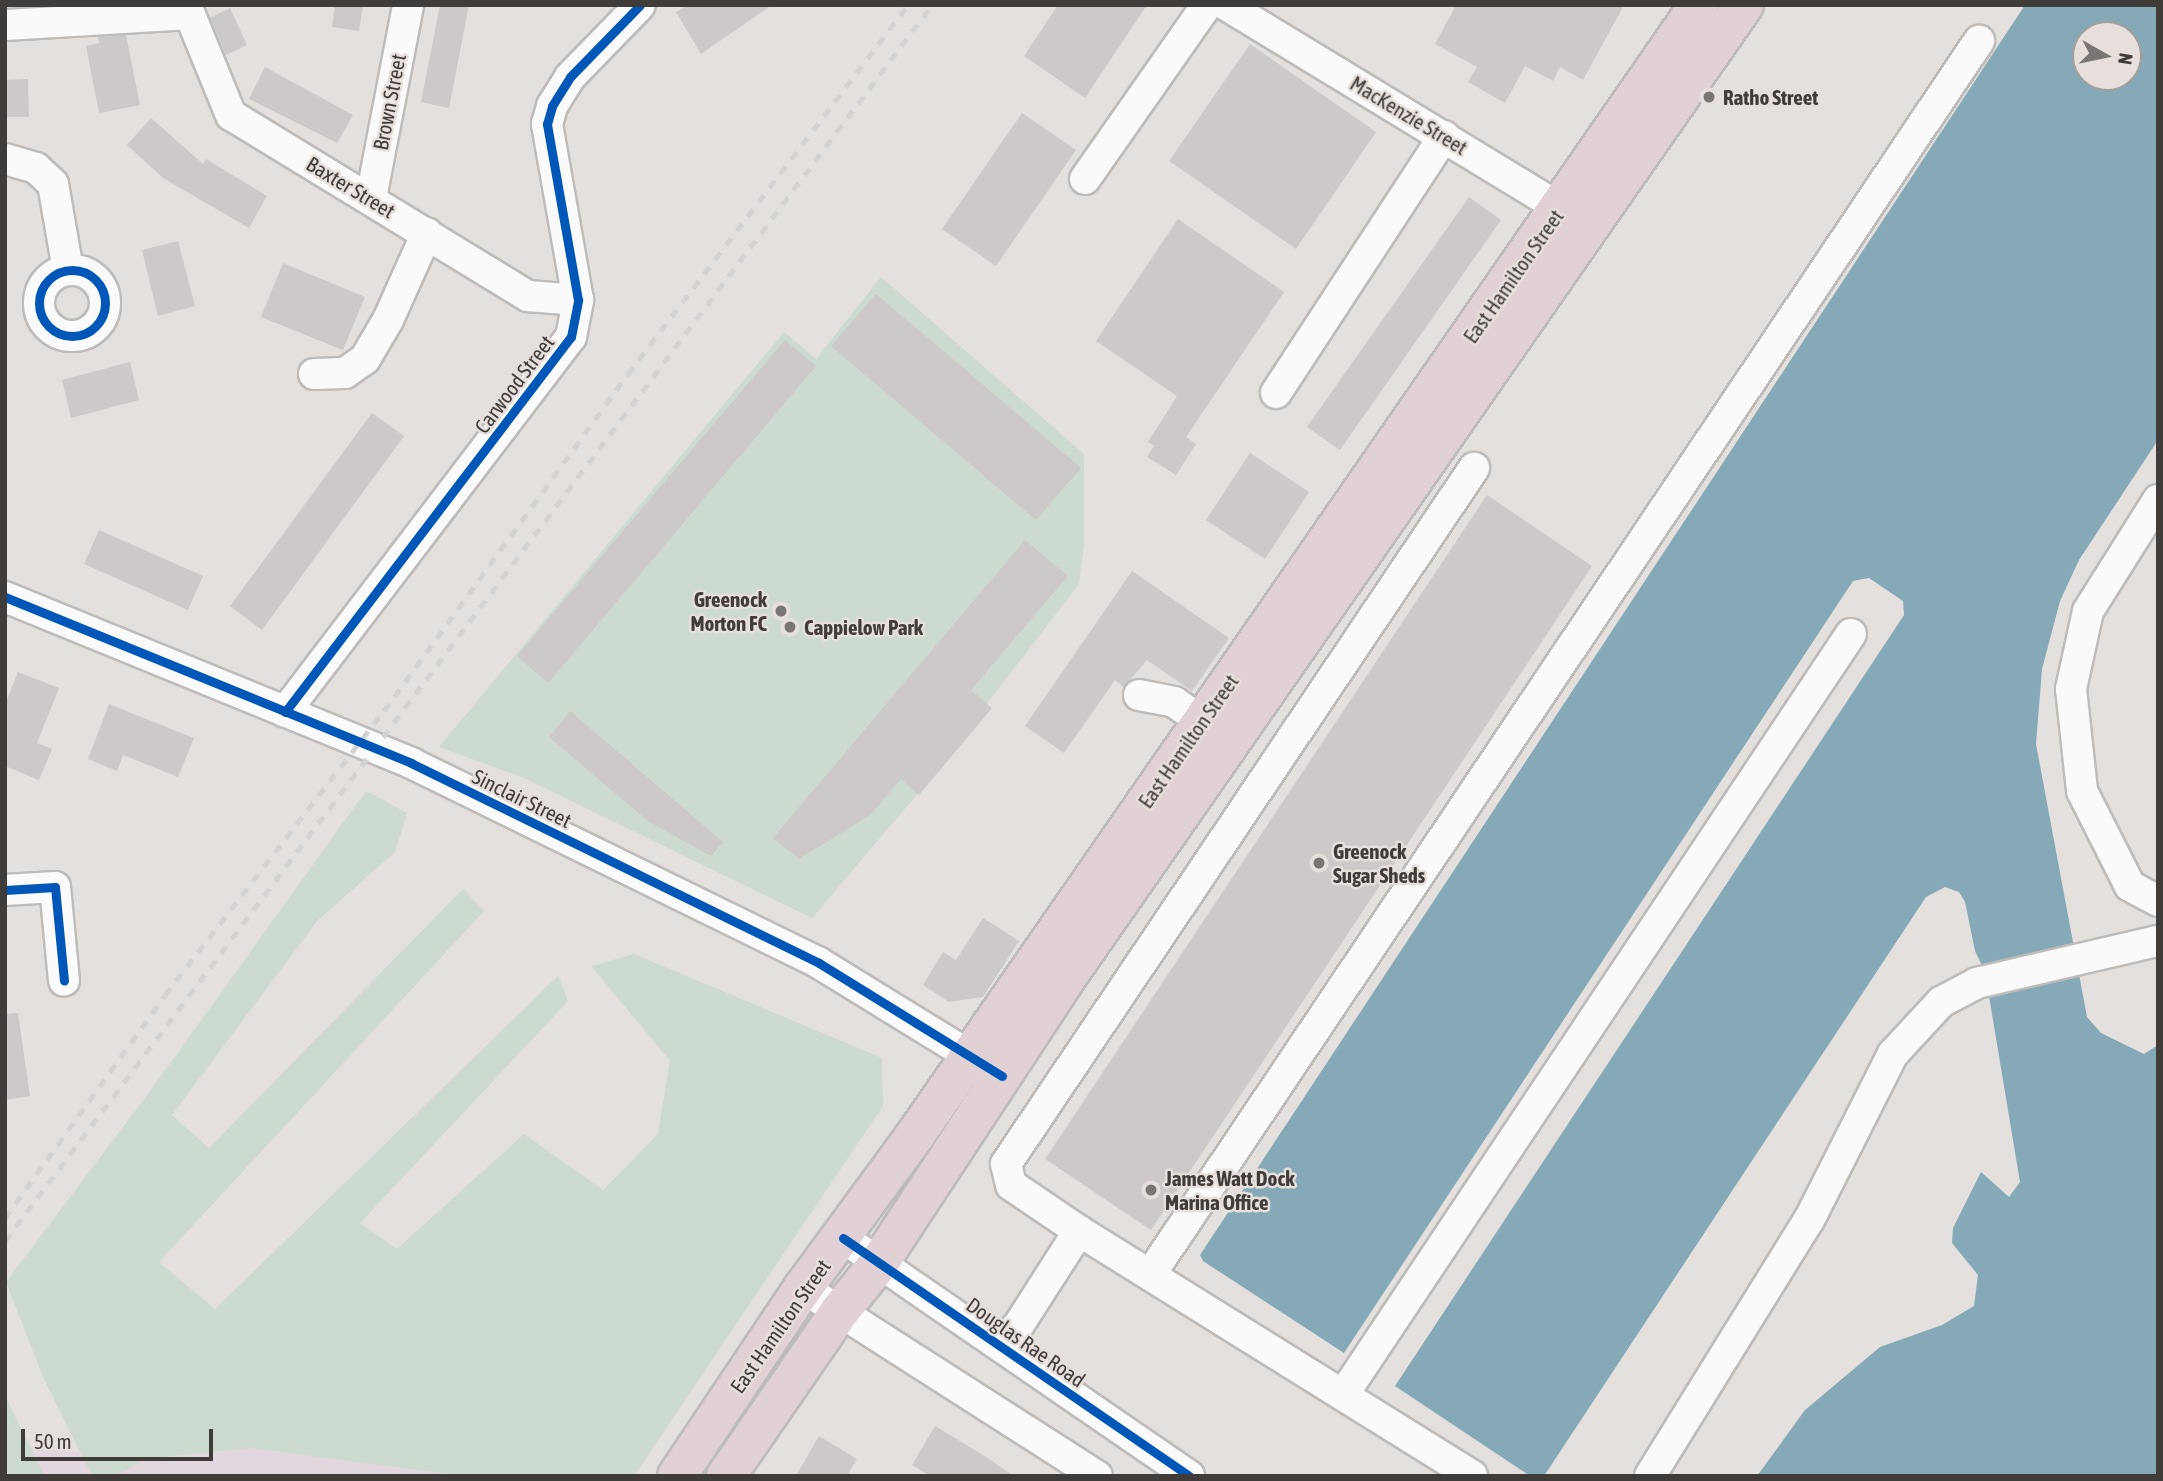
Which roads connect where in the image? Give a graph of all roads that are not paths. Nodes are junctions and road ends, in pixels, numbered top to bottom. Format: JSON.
{"nodes":[{"id":1,"x":408,"y":5,"type":"edge"},
{"id":2,"x":640,"y":5,"type":"edge"},
{"id":3,"x":1207,"y":5,"type":"edge"},
{"id":4,"x":1226,"y":5,"type":"edge"},
{"id":5,"x":1699,"y":5,"type":"edge"},
{"id":6,"x":1744,"y":5,"type":"edge"},
{"id":7,"x":187,"y":10,"type":"edge"},
{"id":8,"x":5,"y":24,"type":"edge"},
{"id":9,"x":1979,"y":41,"type":"dead end"},
{"id":10,"x":1444,"y":136,"type":"junction"},
{"id":11,"x":5,"y":159,"type":"edge"},
{"id":12,"x":1085,"y":179,"type":"dead end"},
{"id":13,"x":371,"y":198,"type":"junction"},
{"id":14,"x":1576,"y":218,"type":"junction"},
{"id":15,"x":427,"y":233,"type":"junction"},
{"id":16,"x":68,"y":270,"type":"dead end"},
{"id":17,"x":578,"y":300,"type":"junction"},
{"id":18,"x":314,"y":374,"type":"dead end"},
{"id":19,"x":1276,"y":393,"type":"dead end"},
{"id":20,"x":1474,"y":468,"type":"dead end"},
{"id":21,"x":2158,"y":499,"type":"edge"},
{"id":22,"x":1329,"y":572,"type":"junction"},
{"id":23,"x":5,"y":597,"type":"edge"},
{"id":24,"x":1850,"y":634,"type":"dead end"},
{"id":25,"x":1139,"y":695,"type":"dead end"},
{"id":26,"x":285,"y":712,"type":"junction"},
{"id":27,"x":1202,"y":720,"type":"junction"},
{"id":28,"x":5,"y":890,"type":"edge"},
{"id":29,"x":2158,"y":901,"type":"edge"},
{"id":30,"x":2158,"y":941,"type":"edge"},
{"id":31,"x":64,"y":981,"type":"dead end"},
{"id":32,"x":970,"y":1055,"type":"junction"},
{"id":33,"x":1002,"y":1076,"type":"junction"},
{"id":34,"x":1079,"y":1231,"type":"junction"},
{"id":35,"x":843,"y":1238,"type":"junction"},
{"id":36,"x":879,"y":1263,"type":"junction"},
{"id":37,"x":1150,"y":1275,"type":"junction"},
{"id":38,"x":803,"y":1288,"type":"junction"},
{"id":39,"x":839,"y":1312,"type":"junction"},
{"id":40,"x":1000,"y":1345,"type":"junction"},
{"id":41,"x":1343,"y":1395,"type":"junction"},
{"id":42,"x":677,"y":1476,"type":"edge"},
{"id":43,"x":726,"y":1476,"type":"edge"},
{"id":44,"x":1097,"y":1476,"type":"edge"},
{"id":45,"x":1189,"y":1476,"type":"edge"},
{"id":46,"x":1472,"y":1476,"type":"edge"},
{"id":47,"x":1650,"y":1476,"type":"edge"}],
"edges":[{"from":1,"to":13,"type":"street","name":"Brown Street"},
{"from":2,"to":17,"type":"street","name":"Carwood Street"},
{"from":3,"to":12,"type":"street"},
{"from":4,"to":10,"type":"street","name":"MacKenzie Street"},
{"from":5,"to":14,"type":"highway","name":"East Hamilton Street"},
{"from":6,"to":14,"type":"highway","name":"East Hamilton Street"},
{"from":7,"to":8,"type":"street"},
{"from":7,"to":13,"type":"street","name":"Baxter Street"},
{"from":9,"to":37,"type":"street"},
{"from":10,"to":14,"type":"street","name":"MacKenzie Street"},
{"from":10,"to":19,"type":"street"},
{"from":11,"to":16,"type":"street"},
{"from":13,"to":15,"type":"street","name":"Baxter Street"},
{"from":14,"to":22,"type":"highway","name":"East Hamilton Street"},
{"from":15,"to":17,"type":"street","name":"Baxter Street"},
{"from":15,"to":18,"type":"street"},
{"from":17,"to":26,"type":"street","name":"Carwood Street"},
{"from":20,"to":34,"type":"street"},
{"from":21,"to":29,"type":"street"},
{"from":22,"to":27,"type":"highway","name":"East Hamilton Street"},
{"from":22,"to":33,"type":"highway","name":"East Hamilton Street"},
{"from":23,"to":26,"type":"street","name":"Sinclair Street"},
{"from":24,"to":41,"type":"street"},
{"from":25,"to":27,"type":"street"},
{"from":26,"to":32,"type":"street","name":"Sinclair Street"},
{"from":27,"to":32,"type":"highway","name":"East Hamilton Street"},
{"from":28,"to":31,"type":"street"},
{"from":30,"to":47,"type":"street"},
{"from":32,"to":33,"type":"street","name":"Sinclair Street"},
{"from":32,"to":35,"type":"highway","name":"East Hamilton Street"},
{"from":33,"to":36,"type":"highway","name":"East Hamilton Street"},
{"from":34,"to":37,"type":"street"},
{"from":34,"to":40,"type":"street"},
{"from":35,"to":36,"type":"street","name":"Douglas Rae Road"},
{"from":35,"to":38,"type":"highway","name":"East Hamilton Street"},
{"from":36,"to":39,"type":"highway","name":"East Hamilton Street"},
{"from":36,"to":40,"type":"street","name":"Douglas Rae Road"},
{"from":37,"to":41,"type":"street"},
{"from":38,"to":39,"type":"street"},
{"from":38,"to":42,"type":"highway","name":"East Hamilton Street"},
{"from":39,"to":43,"type":"highway","name":"East Hamilton Street"},
{"from":39,"to":44,"type":"street"},
{"from":40,"to":45,"type":"street","name":"Douglas Rae Road"},
{"from":41,"to":46,"type":"street"}]}
